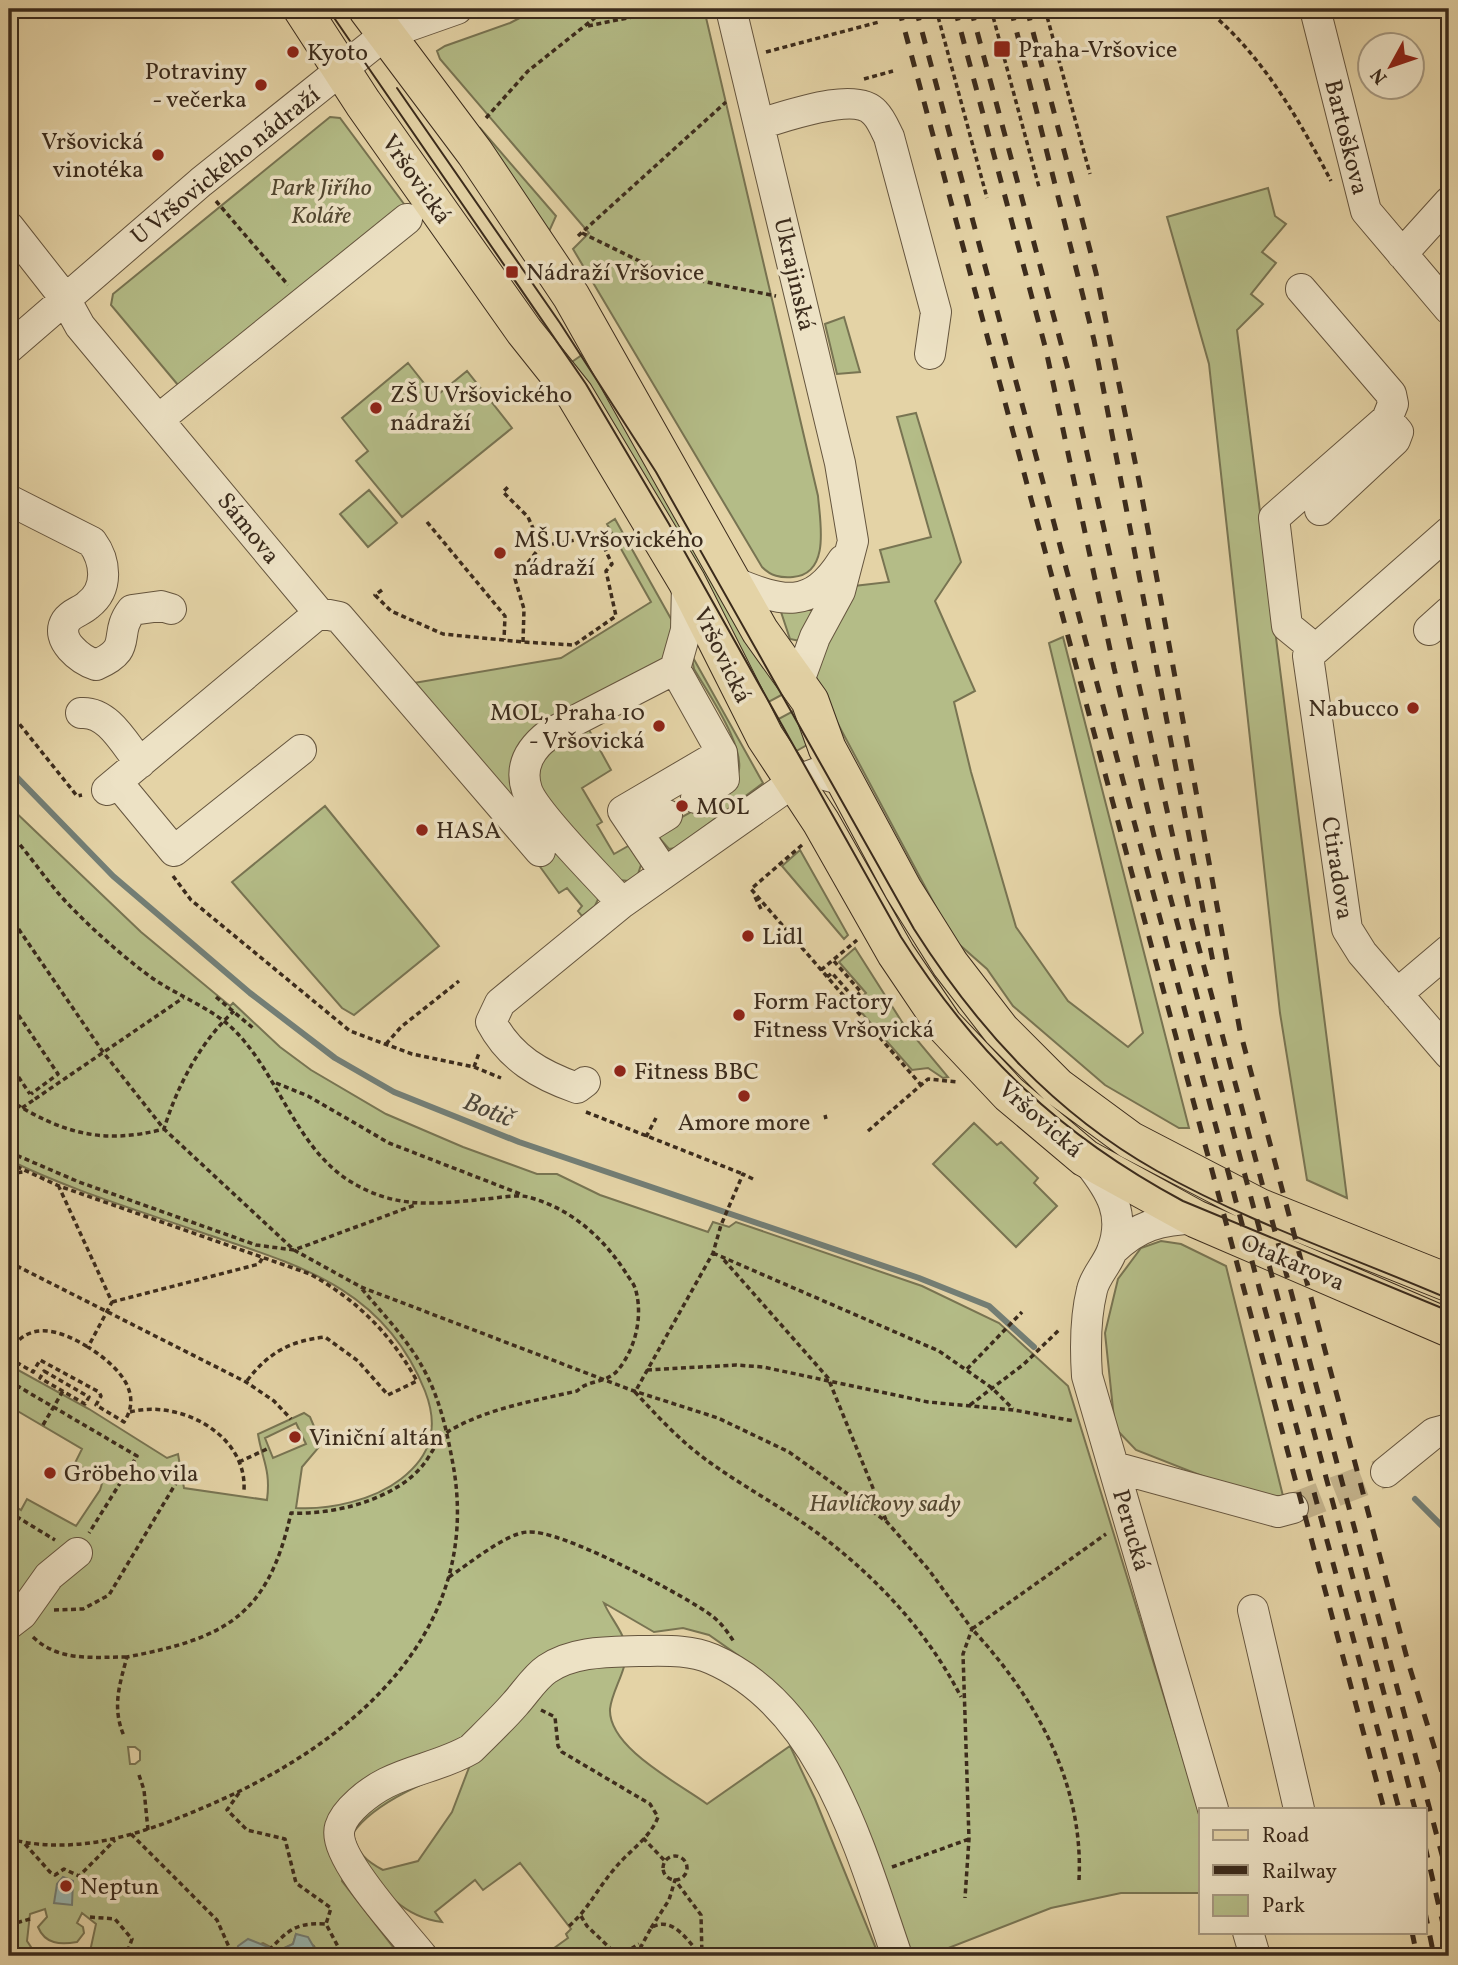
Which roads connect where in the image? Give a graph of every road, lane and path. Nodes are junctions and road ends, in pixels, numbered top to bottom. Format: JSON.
{"nodes":[{"id":1,"x":302,"y":9,"type":"edge"},
{"id":2,"x":457,"y":9,"type":"edge"},
{"id":3,"x":606,"y":9,"type":"edge"},
{"id":4,"x":671,"y":9,"type":"edge"},
{"id":5,"x":731,"y":9,"type":"edge"},
{"id":6,"x":936,"y":9,"type":"edge"},
{"id":7,"x":991,"y":9,"type":"edge"},
{"id":8,"x":1045,"y":9,"type":"edge"},
{"id":9,"x":1206,"y":9,"type":"edge"},
{"id":10,"x":1315,"y":9,"type":"edge"},
{"id":11,"x":377,"y":21,"type":"edge"},
{"id":12,"x":879,"y":22,"type":"dead end"},
{"id":13,"x":587,"y":26,"type":"junction"},
{"id":14,"x":760,"y":54,"type":"dead end"},
{"id":15,"x":342,"y":69,"type":"junction"},
{"id":16,"x":730,"y":98,"type":"dead end"},
{"id":17,"x":483,"y":122,"type":"dead end"},
{"id":18,"x":759,"y":124,"type":"junction"},
{"id":19,"x":1090,"y":174,"type":"dead end"},
{"id":20,"x":1039,"y":187,"type":"dead end"},
{"id":21,"x":1334,"y":189,"type":"dead end"},
{"id":22,"x":987,"y":198,"type":"dead end"},
{"id":23,"x":216,"y":201,"type":"dead end"},
{"id":24,"x":1449,"y":202,"type":"edge"},
{"id":25,"x":407,"y":219,"type":"dead end"},
{"id":26,"x":9,"y":227,"type":"edge"},
{"id":27,"x":1402,"y":254,"type":"junction"},
{"id":28,"x":1301,"y":289,"type":"dead end"},
{"id":29,"x":64,"y":297,"type":"junction"},
{"id":30,"x":781,"y":297,"type":"dead end"},
{"id":31,"x":303,"y":303,"type":"junction"},
{"id":32,"x":1449,"y":309,"type":"edge"},
{"id":33,"x":9,"y":348,"type":"edge"},
{"id":34,"x":930,"y":354,"type":"dead end"},
{"id":35,"x":159,"y":419,"type":"junction"},
{"id":36,"x":1387,"y":419,"type":"junction"},
{"id":37,"x":509,"y":486,"type":"dead end"},
{"id":38,"x":9,"y":500,"type":"edge"},
{"id":39,"x":1320,"y":510,"type":"dead end"},
{"id":40,"x":427,"y":522,"type":"dead end"},
{"id":41,"x":1449,"y":532,"type":"edge"},
{"id":42,"x":853,"y":541,"type":"junction"},
{"id":43,"x":541,"y":546,"type":"junction"},
{"id":44,"x":687,"y":582,"type":"junction"},
{"id":45,"x":733,"y":582,"type":"junction"},
{"id":46,"x":382,"y":590,"type":"dead end"},
{"id":47,"x":171,"y":609,"type":"dead end"},
{"id":48,"x":319,"y":613,"type":"junction"},
{"id":49,"x":504,"y":640,"type":"junction"},
{"id":50,"x":523,"y":642,"type":"junction"},
{"id":51,"x":1314,"y":648,"type":"junction"},
{"id":52,"x":675,"y":669,"type":"junction"},
{"id":53,"x":799,"y":681,"type":"junction"},
{"id":54,"x":9,"y":711,"type":"edge"},
{"id":55,"x":81,"y":713,"type":"dead end"},
{"id":56,"x":301,"y":750,"type":"dead end"},
{"id":57,"x":722,"y":753,"type":"junction"},
{"id":58,"x":140,"y":763,"type":"junction"},
{"id":59,"x":844,"y":780,"type":"junction"},
{"id":60,"x":795,"y":781,"type":"junction"},
{"id":61,"x":112,"y":786,"type":"junction"},
{"id":62,"x":696,"y":798,"type":"dead end"},
{"id":63,"x":667,"y":815,"type":"dead end"},
{"id":64,"x":9,"y":832,"type":"edge"},
{"id":65,"x":638,"y":833,"type":"junction"},
{"id":66,"x":804,"y":844,"type":"dead end"},
{"id":67,"x":540,"y":851,"type":"dead end"},
{"id":68,"x":166,"y":867,"type":"dead end"},
{"id":69,"x":664,"y":872,"type":"junction"},
{"id":70,"x":751,"y":889,"type":"junction"},
{"id":71,"x":622,"y":903,"type":"junction"},
{"id":72,"x":761,"y":909,"type":"dead end"},
{"id":73,"x":9,"y":916,"type":"edge"},
{"id":74,"x":858,"y":939,"type":"dead end"},
{"id":75,"x":1449,"y":950,"type":"edge"},
{"id":76,"x":833,"y":960,"type":"junction"},
{"id":77,"x":821,"y":970,"type":"junction"},
{"id":78,"x":827,"y":977,"type":"junction"},
{"id":79,"x":458,"y":981,"type":"dead end"},
{"id":80,"x":1397,"y":995,"type":"junction"},
{"id":81,"x":216,"y":997,"type":"dead end"},
{"id":82,"x":183,"y":999,"type":"junction"},
{"id":83,"x":9,"y":1001,"type":"edge"},
{"id":84,"x":234,"y":1012,"type":"junction"},
{"id":85,"x":224,"y":1021,"type":"junction"},
{"id":86,"x":253,"y":1028,"type":"dead end"},
{"id":87,"x":386,"y":1044,"type":"junction"},
{"id":88,"x":103,"y":1052,"type":"junction"},
{"id":89,"x":1449,"y":1054,"type":"edge"},
{"id":90,"x":9,"y":1063,"type":"edge"},
{"id":91,"x":274,"y":1082,"type":"junction"},
{"id":92,"x":511,"y":1082,"type":"dead end"},
{"id":93,"x":585,"y":1082,"type":"dead end"},
{"id":94,"x":962,"y":1083,"type":"dead end"},
{"id":95,"x":921,"y":1085,"type":"junction"},
{"id":96,"x":31,"y":1094,"type":"junction"},
{"id":97,"x":35,"y":1099,"type":"junction"},
{"id":98,"x":9,"y":1100,"type":"edge"},
{"id":99,"x":22,"y":1108,"type":"junction"},
{"id":100,"x":585,"y":1112,"type":"dead end"},
{"id":101,"x":656,"y":1118,"type":"dead end"},
{"id":102,"x":164,"y":1129,"type":"junction"},
{"id":103,"x":868,"y":1131,"type":"dead end"},
{"id":104,"x":646,"y":1137,"type":"junction"},
{"id":105,"x":9,"y":1152,"type":"edge"},
{"id":106,"x":1085,"y":1158,"type":"junction"},
{"id":107,"x":9,"y":1163,"type":"edge"},
{"id":108,"x":25,"y":1171,"type":"junction"},
{"id":109,"x":9,"y":1174,"type":"edge"},
{"id":110,"x":743,"y":1174,"type":"junction"},
{"id":111,"x":1193,"y":1174,"type":"joint"},
{"id":112,"x":753,"y":1179,"type":"dead end"},
{"id":113,"x":59,"y":1186,"type":"junction"},
{"id":114,"x":1139,"y":1190,"type":"joint"},
{"id":115,"x":525,"y":1196,"type":"junction"},
{"id":116,"x":416,"y":1205,"type":"junction"},
{"id":117,"x":1196,"y":1219,"type":"junction"},
{"id":118,"x":294,"y":1250,"type":"junction"},
{"id":119,"x":1112,"y":1251,"type":"junction"},
{"id":120,"x":713,"y":1253,"type":"junction"},
{"id":121,"x":263,"y":1257,"type":"junction"},
{"id":122,"x":722,"y":1257,"type":"junction"},
{"id":123,"x":9,"y":1262,"type":"edge"},
{"id":124,"x":1449,"y":1283,"type":"edge"},
{"id":125,"x":361,"y":1287,"type":"junction"},
{"id":126,"x":112,"y":1303,"type":"junction"},
{"id":127,"x":107,"y":1312,"type":"junction"},
{"id":128,"x":1022,"y":1312,"type":"dead end"},
{"id":129,"x":1069,"y":1320,"type":"dead end"},
{"id":130,"x":1449,"y":1328,"type":"edge"},
{"id":131,"x":88,"y":1347,"type":"junction"},
{"id":132,"x":9,"y":1355,"type":"edge"},
{"id":133,"x":967,"y":1369,"type":"junction"},
{"id":134,"x":647,"y":1370,"type":"junction"},
{"id":135,"x":71,"y":1377,"type":"junction"},
{"id":136,"x":828,"y":1378,"type":"junction"},
{"id":137,"x":9,"y":1381,"type":"edge"},
{"id":138,"x":607,"y":1381,"type":"junction"},
{"id":139,"x":246,"y":1382,"type":"junction"},
{"id":140,"x":67,"y":1384,"type":"junction"},
{"id":141,"x":992,"y":1388,"type":"junction"},
{"id":142,"x":62,"y":1391,"type":"junction"},
{"id":143,"x":635,"y":1392,"type":"junction"},
{"id":144,"x":969,"y":1406,"type":"junction"},
{"id":145,"x":53,"y":1407,"type":"junction"},
{"id":146,"x":1014,"y":1410,"type":"junction"},
{"id":147,"x":130,"y":1412,"type":"junction"},
{"id":148,"x":291,"y":1419,"type":"dead end"},
{"id":149,"x":1085,"y":1423,"type":"dead end"},
{"id":150,"x":43,"y":1426,"type":"dead end"},
{"id":151,"x":1449,"y":1429,"type":"edge"},
{"id":152,"x":447,"y":1432,"type":"junction"},
{"id":153,"x":269,"y":1448,"type":"dead end"},
{"id":154,"x":238,"y":1462,"type":"junction"},
{"id":155,"x":1114,"y":1467,"type":"junction"},
{"id":156,"x":1386,"y":1472,"type":"tunnel mouth"},
{"id":157,"x":179,"y":1478,"type":"dead end"},
{"id":158,"x":244,"y":1490,"type":"dead end"},
{"id":159,"x":1293,"y":1508,"type":"tunnel mouth"},
{"id":160,"x":9,"y":1512,"type":"edge"},
{"id":161,"x":887,"y":1522,"type":"junction"},
{"id":162,"x":1116,"y":1527,"type":"dead end"},
{"id":163,"x":77,"y":1553,"type":"junction"},
{"id":164,"x":449,"y":1577,"type":"junction"},
{"id":165,"x":1253,"y":1610,"type":"dead end"},
{"id":166,"x":52,"y":1611,"type":"dead end"},
{"id":167,"x":19,"y":1629,"type":"edge"},
{"id":168,"x":972,"y":1629,"type":"junction"},
{"id":169,"x":127,"y":1657,"type":"junction"},
{"id":170,"x":735,"y":1672,"type":"junction"},
{"id":171,"x":962,"y":1699,"type":"junction"},
{"id":172,"x":515,"y":1704,"type":"junction"},
{"id":173,"x":124,"y":1736,"type":"dead end"},
{"id":174,"x":139,"y":1775,"type":"dead end"},
{"id":175,"x":240,"y":1791,"type":"junction"},
{"id":176,"x":1213,"y":1808,"type":"edge"},
{"id":177,"x":1299,"y":1808,"type":"edge"},
{"id":178,"x":148,"y":1830,"type":"junction"},
{"id":179,"x":131,"y":1834,"type":"junction"},
{"id":180,"x":643,"y":1838,"type":"junction"},
{"id":181,"x":9,"y":1839,"type":"edge"},
{"id":182,"x":117,"y":1839,"type":"junction"},
{"id":183,"x":969,"y":1839,"type":"junction"},
{"id":184,"x":25,"y":1843,"type":"junction"},
{"id":185,"x":665,"y":1861,"type":"junction"},
{"id":186,"x":869,"y":1875,"type":"junction"},
{"id":187,"x":675,"y":1880,"type":"junction"},
{"id":188,"x":1079,"y":1880,"type":"dead end"},
{"id":189,"x":965,"y":1899,"type":"dead end"},
{"id":190,"x":581,"y":1916,"type":"junction"},
{"id":191,"x":90,"y":1917,"type":"dead end"},
{"id":192,"x":30,"y":1919,"type":"dead end"},
{"id":193,"x":326,"y":1924,"type":"junction"},
{"id":194,"x":9,"y":1925,"type":"edge"},
{"id":195,"x":569,"y":1926,"type":"dead end"},
{"id":196,"x":651,"y":1928,"type":"junction"},
{"id":197,"x":1249,"y":1934,"type":"edge"},
{"id":198,"x":641,"y":1943,"type":"junction"},
{"id":199,"x":126,"y":1956,"type":"edge"},
{"id":200,"x":233,"y":1956,"type":"edge"},
{"id":201,"x":263,"y":1956,"type":"edge"},
{"id":202,"x":343,"y":1956,"type":"edge"},
{"id":203,"x":422,"y":1956,"type":"edge"},
{"id":204,"x":636,"y":1956,"type":"edge"},
{"id":205,"x":701,"y":1956,"type":"edge"},
{"id":206,"x":897,"y":1956,"type":"edge"},
{"id":207,"x":1255,"y":1956,"type":"edge"}],
"edges":[{"from":1,"to":15,"type":"main road","name":"Vršovická"},
{"from":2,"to":11,"type":"street","name":"U Vršovického nádraží"},
{"from":3,"to":13,"type":"path"},
{"from":4,"to":13,"type":"path"},
{"from":5,"to":18,"type":"street","name":"Ukrajinská"},
{"from":6,"to":22,"type":"path"},
{"from":7,"to":20,"type":"path"},
{"from":8,"to":19,"type":"path"},
{"from":9,"to":21,"type":"path"},
{"from":10,"to":27,"type":"street","name":"Bartoškova"},
{"from":11,"to":15,"type":"street","name":"U Vršovického nádraží"},
{"from":11,"to":45,"type":"main road","name":"Vršovická"},
{"from":12,"to":14,"type":"path"},
{"from":13,"to":17,"type":"path"},
{"from":15,"to":29,"type":"street","name":"U Vršovického nádraží"},
{"from":15,"to":44,"type":"main road","name":"Vršovická"},
{"from":16,"to":30,"type":"path"},
{"from":18,"to":34,"type":"street"},
{"from":18,"to":42,"type":"street","name":"Ukrajinská"},
{"from":23,"to":31,"type":"path"},
{"from":24,"to":27,"type":"street"},
{"from":25,"to":31,"type":"street"},
{"from":26,"to":29,"type":"street","name":"Sámova"},
{"from":27,"to":32,"type":"street","name":"Bartoškova"},
{"from":28,"to":36,"type":"street"},
{"from":29,"to":33,"type":"street","name":"U Vršovického nádraží"},
{"from":29,"to":35,"type":"street","name":"Sámova"},
{"from":31,"to":35,"type":"street"},
{"from":35,"to":48,"type":"street","name":"Sámova"},
{"from":36,"to":39,"type":"street"},
{"from":36,"to":51,"type":"street"},
{"from":37,"to":43,"type":"path"},
{"from":38,"to":47,"type":"street"},
{"from":40,"to":49,"type":"path"},
{"from":41,"to":51,"type":"street"},
{"from":42,"to":45,"type":"street"},
{"from":42,"to":53,"type":"street","name":"Ukrajinská"},
{"from":43,"to":50,"type":"path"},
{"from":43,"to":50,"type":"path"},
{"from":44,"to":52,"type":"street"},
{"from":44,"to":60,"type":"main road","name":"Vršovická"},
{"from":45,"to":53,"type":"main road","name":"Vršovická"},
{"from":46,"to":49,"type":"path"},
{"from":48,"to":58,"type":"street"},
{"from":48,"to":67,"type":"street"},
{"from":49,"to":50,"type":"path"},
{"from":51,"to":80,"type":"street","name":"Ctiradova"},
{"from":52,"to":57,"type":"street"},
{"from":52,"to":71,"type":"street"},
{"from":53,"to":59,"type":"main road","name":"Vršovická"},
{"from":54,"to":61,"type":"path"},
{"from":55,"to":58,"type":"street"},
{"from":56,"to":61,"type":"street"},
{"from":57,"to":62,"type":"street"},
{"from":57,"to":65,"type":"street"},
{"from":58,"to":61,"type":"street"},
{"from":59,"to":60,"type":"street"},
{"from":59,"to":111,"type":"main road","name":"Vršovická"},
{"from":60,"to":69,"type":"street"},
{"from":60,"to":106,"type":"main road","name":"Vršovická"},
{"from":63,"to":65,"type":"street"},
{"from":64,"to":82,"type":"path"},
{"from":65,"to":69,"type":"street"},
{"from":66,"to":70,"type":"path"},
{"from":68,"to":87,"type":"path"},
{"from":69,"to":71,"type":"street"},
{"from":70,"to":72,"type":"path"},
{"from":70,"to":77,"type":"path"},
{"from":71,"to":93,"type":"street"},
{"from":73,"to":88,"type":"path"},
{"from":74,"to":76,"type":"path"},
{"from":75,"to":80,"type":"street"},
{"from":76,"to":77,"type":"path"},
{"from":76,"to":78,"type":"path"},
{"from":77,"to":78,"type":"path"},
{"from":78,"to":95,"type":"path"},
{"from":79,"to":87,"type":"path"},
{"from":80,"to":89,"type":"street","name":"Ctiradova"},
{"from":81,"to":84,"type":"path"},
{"from":82,"to":85,"type":"path"},
{"from":82,"to":88,"type":"path"},
{"from":83,"to":96,"type":"path"},
{"from":84,"to":85,"type":"path"},
{"from":84,"to":86,"type":"path"},
{"from":85,"to":91,"type":"path"},
{"from":85,"to":102,"type":"path"},
{"from":87,"to":92,"type":"path"},
{"from":88,"to":97,"type":"path"},
{"from":88,"to":102,"type":"path"},
{"from":90,"to":96,"type":"path"},
{"from":91,"to":115,"type":"path"},
{"from":91,"to":116,"type":"path"},
{"from":94,"to":95,"type":"path"},
{"from":95,"to":103,"type":"path"},
{"from":96,"to":97,"type":"path"},
{"from":97,"to":99,"type":"path"},
{"from":98,"to":99,"type":"path"},
{"from":99,"to":102,"type":"path"},
{"from":100,"to":104,"type":"path"},
{"from":101,"to":104,"type":"path"},
{"from":102,"to":118,"type":"path"},
{"from":104,"to":110,"type":"path"},
{"from":105,"to":118,"type":"path"},
{"from":106,"to":114,"type":"main road","name":"Vršovická"},
{"from":106,"to":119,"type":"street","name":"Perucká"},
{"from":107,"to":108,"type":"path"},
{"from":108,"to":109,"type":"path"},
{"from":108,"to":113,"type":"path"},
{"from":110,"to":112,"type":"path"},
{"from":110,"to":120,"type":"path"},
{"from":111,"to":124,"type":"main road","name":"Otakarova"},
{"from":113,"to":121,"type":"path"},
{"from":113,"to":126,"type":"path"},
{"from":114,"to":117,"type":"main road","name":"Otakarova"},
{"from":115,"to":116,"type":"path"},
{"from":115,"to":138,"type":"path"},
{"from":116,"to":118,"type":"path"},
{"from":117,"to":119,"type":"street","name":"Perucká"},
{"from":117,"to":130,"type":"main road","name":"Otakarova"},
{"from":118,"to":125,"type":"path"},
{"from":119,"to":155,"type":"street","name":"Perucká"},
{"from":120,"to":122,"type":"path"},
{"from":120,"to":134,"type":"path"},
{"from":121,"to":126,"type":"path"},
{"from":121,"to":139,"type":"path"},
{"from":122,"to":133,"type":"path"},
{"from":122,"to":136,"type":"path"},
{"from":123,"to":127,"type":"path"},
{"from":125,"to":138,"type":"path"},
{"from":125,"to":152,"type":"path"},
{"from":126,"to":127,"type":"path"},
{"from":127,"to":131,"type":"path"},
{"from":127,"to":139,"type":"path"},
{"from":128,"to":133,"type":"path"},
{"from":129,"to":141,"type":"path"},
{"from":131,"to":132,"type":"path"},
{"from":131,"to":147,"type":"path"},
{"from":132,"to":135,"type":"path"},
{"from":133,"to":141,"type":"path"},
{"from":134,"to":136,"type":"path"},
{"from":134,"to":143,"type":"path"},
{"from":135,"to":140,"type":"path"},
{"from":135,"to":147,"type":"path"},
{"from":136,"to":144,"type":"path"},
{"from":136,"to":161,"type":"path"},
{"from":137,"to":145,"type":"path"},
{"from":138,"to":143,"type":"path"},
{"from":138,"to":152,"type":"path"},
{"from":139,"to":148,"type":"path"},
{"from":140,"to":142,"type":"path"},
{"from":140,"to":142,"type":"path"},
{"from":141,"to":144,"type":"path"},
{"from":141,"to":146,"type":"path"},
{"from":142,"to":145,"type":"path"},
{"from":143,"to":161,"type":"path"},
{"from":143,"to":171,"type":"path"},
{"from":144,"to":146,"type":"path"},
{"from":145,"to":150,"type":"path"},
{"from":145,"to":163,"type":"path"},
{"from":146,"to":149,"type":"path"},
{"from":147,"to":154,"type":"path"},
{"from":151,"to":156,"type":"street"},
{"from":152,"to":164,"type":"path"},
{"from":152,"to":169,"type":"path"},
{"from":153,"to":154,"type":"path"},
{"from":154,"to":158,"type":"path"},
{"from":155,"to":159,"type":"street"},
{"from":155,"to":176,"type":"street","name":"Perucká"},
{"from":157,"to":166,"type":"path"},
{"from":160,"to":163,"type":"path"},
{"from":161,"to":168,"type":"path"},
{"from":162,"to":168,"type":"path"},
{"from":163,"to":167,"type":"street"},
{"from":164,"to":170,"type":"path"},
{"from":164,"to":175,"type":"path"},
{"from":165,"to":177,"type":"street"},
{"from":167,"to":169,"type":"path"},
{"from":168,"to":171,"type":"path"},
{"from":168,"to":188,"type":"path"},
{"from":169,"to":173,"type":"path"},
{"from":170,"to":172,"type":"street"},
{"from":170,"to":186,"type":"street"},
{"from":171,"to":183,"type":"path"},
{"from":172,"to":180,"type":"path"},
{"from":172,"to":203,"type":"street"},
{"from":174,"to":178,"type":"path"},
{"from":175,"to":178,"type":"path"},
{"from":175,"to":193,"type":"path"},
{"from":178,"to":179,"type":"path"},
{"from":179,"to":182,"type":"path"},
{"from":179,"to":200,"type":"path"},
{"from":180,"to":185,"type":"path"},
{"from":180,"to":190,"type":"path"},
{"from":181,"to":184,"type":"path"},
{"from":182,"to":184,"type":"path"},
{"from":182,"to":184,"type":"path"},
{"from":183,"to":186,"type":"path"},
{"from":183,"to":189,"type":"path"},
{"from":185,"to":187,"type":"path"},
{"from":185,"to":187,"type":"path"},
{"from":186,"to":206,"type":"street"},
{"from":187,"to":196,"type":"path"},
{"from":187,"to":205,"type":"path"},
{"from":190,"to":195,"type":"path"},
{"from":190,"to":198,"type":"path"},
{"from":191,"to":199,"type":"path"},
{"from":192,"to":194,"type":"path"},
{"from":193,"to":201,"type":"path"},
{"from":193,"to":202,"type":"path"},
{"from":196,"to":198,"type":"path"},
{"from":196,"to":205,"type":"path"},
{"from":197,"to":207,"type":"street"},
{"from":198,"to":204,"type":"path"}]}
